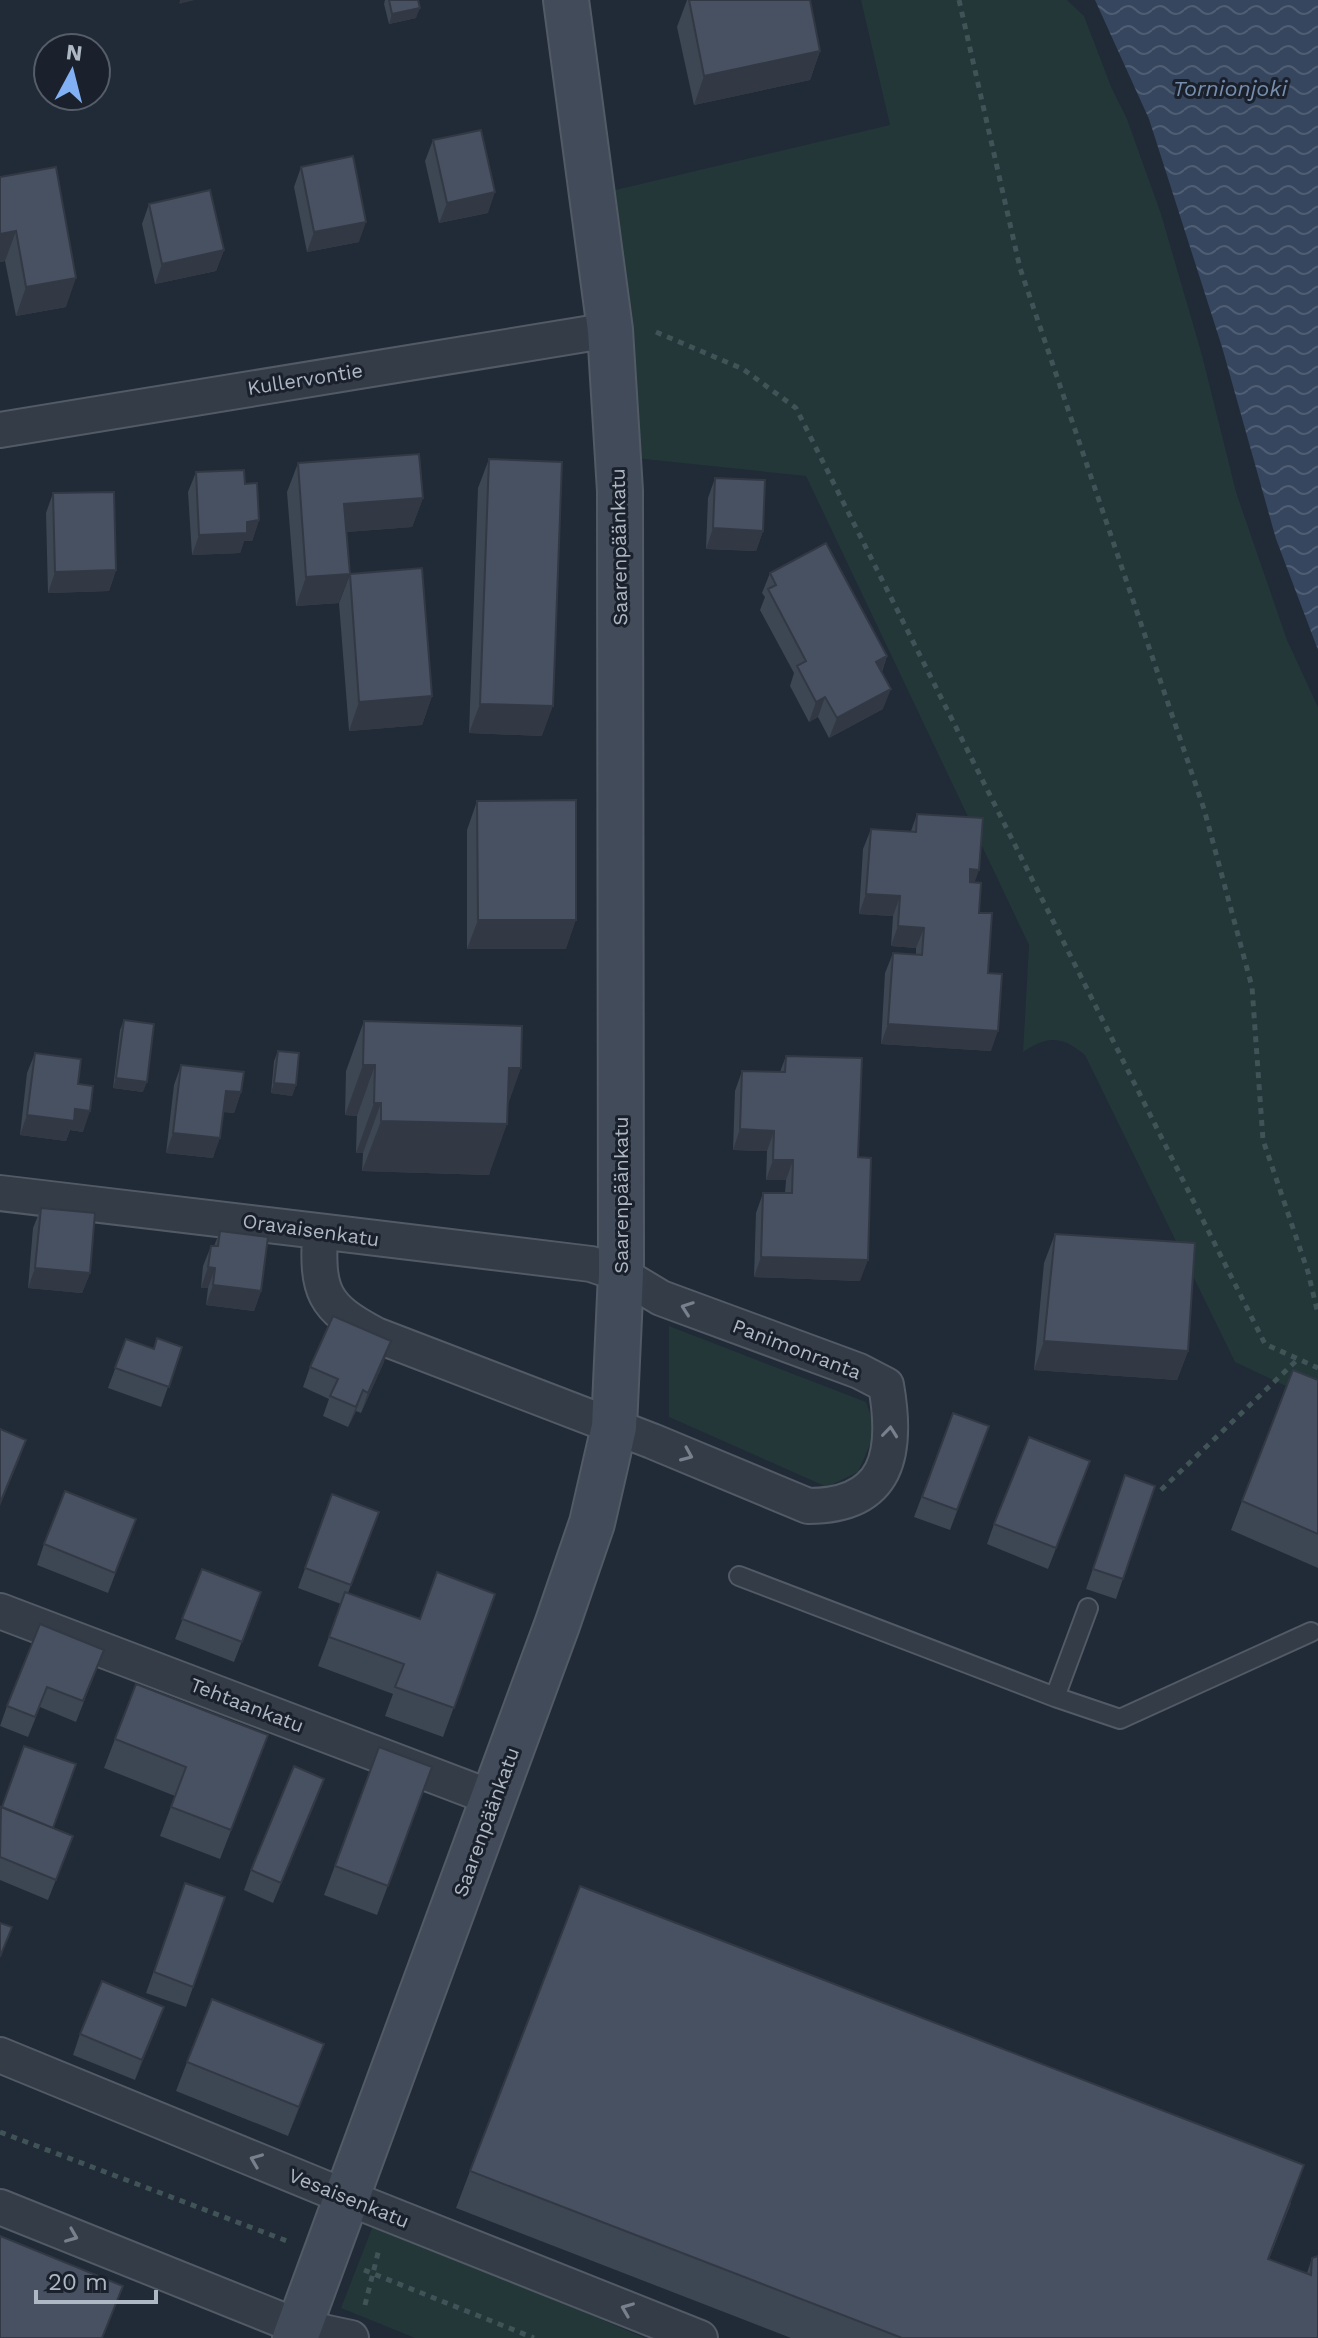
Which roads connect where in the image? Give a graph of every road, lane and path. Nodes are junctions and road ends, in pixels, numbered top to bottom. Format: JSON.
{"nodes":[{"id":1,"x":566,"y":0,"type":"edge"},
{"id":2,"x":959,"y":0,"type":"edge"},
{"id":3,"x":610,"y":330,"type":"junction"},
{"id":4,"x":656,"y":332,"type":"dead end"},
{"id":5,"x":0,"y":430,"type":"edge"},
{"id":6,"x":0,"y":1193,"type":"edge"},
{"id":7,"x":320,"y":1232,"type":"junction"},
{"id":8,"x":621,"y":1274,"type":"junction"},
{"id":9,"x":1318,"y":1314,"type":"edge"},
{"id":10,"x":1298,"y":1359,"type":"junction"},
{"id":11,"x":1318,"y":1368,"type":"edge"},
{"id":12,"x":614,"y":1427,"type":"junction"},
{"id":13,"x":1161,"y":1490,"type":"dead end"},
{"id":14,"x":739,"y":1576,"type":"dead end"},
{"id":15,"x":1088,"y":1608,"type":"dead end"},
{"id":16,"x":0,"y":1611,"type":"edge"},
{"id":17,"x":1311,"y":1632,"type":"dead end"},
{"id":18,"x":1055,"y":1697,"type":"junction"},
{"id":19,"x":495,"y":1799,"type":"junction"},
{"id":20,"x":0,"y":2055,"type":"edge"},
{"id":21,"x":0,"y":2132,"type":"edge"},
{"id":22,"x":346,"y":2197,"type":"junction"},
{"id":23,"x":0,"y":2207,"type":"edge"},
{"id":24,"x":325,"y":2255,"type":"junction"},
{"id":25,"x":297,"y":2333,"type":"edge"},
{"id":26,"x":351,"y":2338,"type":"edge"},
{"id":27,"x":534,"y":2338,"type":"edge"},
{"id":28,"x":700,"y":2338,"type":"edge"}],
"edges":[{"from":1,"to":3,"type":"street","name":"Saarenpäänkatu"},
{"from":2,"to":9,"type":"path"},
{"from":3,"to":5,"type":"street","name":"Kullervontie"},
{"from":3,"to":8,"type":"street","name":"Saarenpäänkatu"},
{"from":4,"to":10,"type":"path"},
{"from":6,"to":7,"type":"street","name":"Oravaisenkatu"},
{"from":7,"to":8,"type":"street","name":"Oravaisenkatu"},
{"from":7,"to":12,"type":"street"},
{"from":8,"to":12,"type":"street","name":"Saarenpäänkatu"},
{"from":12,"to":8,"type":"street","name":"Panimonranta","one_way":true},
{"from":10,"to":11,"type":"path"},
{"from":10,"to":13,"type":"path"},
{"from":12,"to":19,"type":"street","name":"Saarenpäänkatu"},
{"from":14,"to":18,"type":"lane"},
{"from":15,"to":18,"type":"lane"},
{"from":16,"to":19,"type":"street","name":"Tehtaankatu"},
{"from":17,"to":18,"type":"lane"},
{"from":19,"to":22,"type":"street","name":"Saarenpäänkatu"},
{"from":22,"to":20,"type":"street","name":"Vesaisenkatu","one_way":true},
{"from":21,"to":24,"type":"path"},
{"from":22,"to":24,"type":"street","name":"Saarenpäänkatu"},
{"from":28,"to":22,"type":"street","name":"Vesaisenkatu","one_way":true},
{"from":23,"to":25,"type":"street","one_way":true},
{"from":24,"to":25,"type":"street","name":"Saarenpäänkatu"},
{"from":24,"to":27,"type":"path"},
{"from":25,"to":26,"type":"street"}]}
